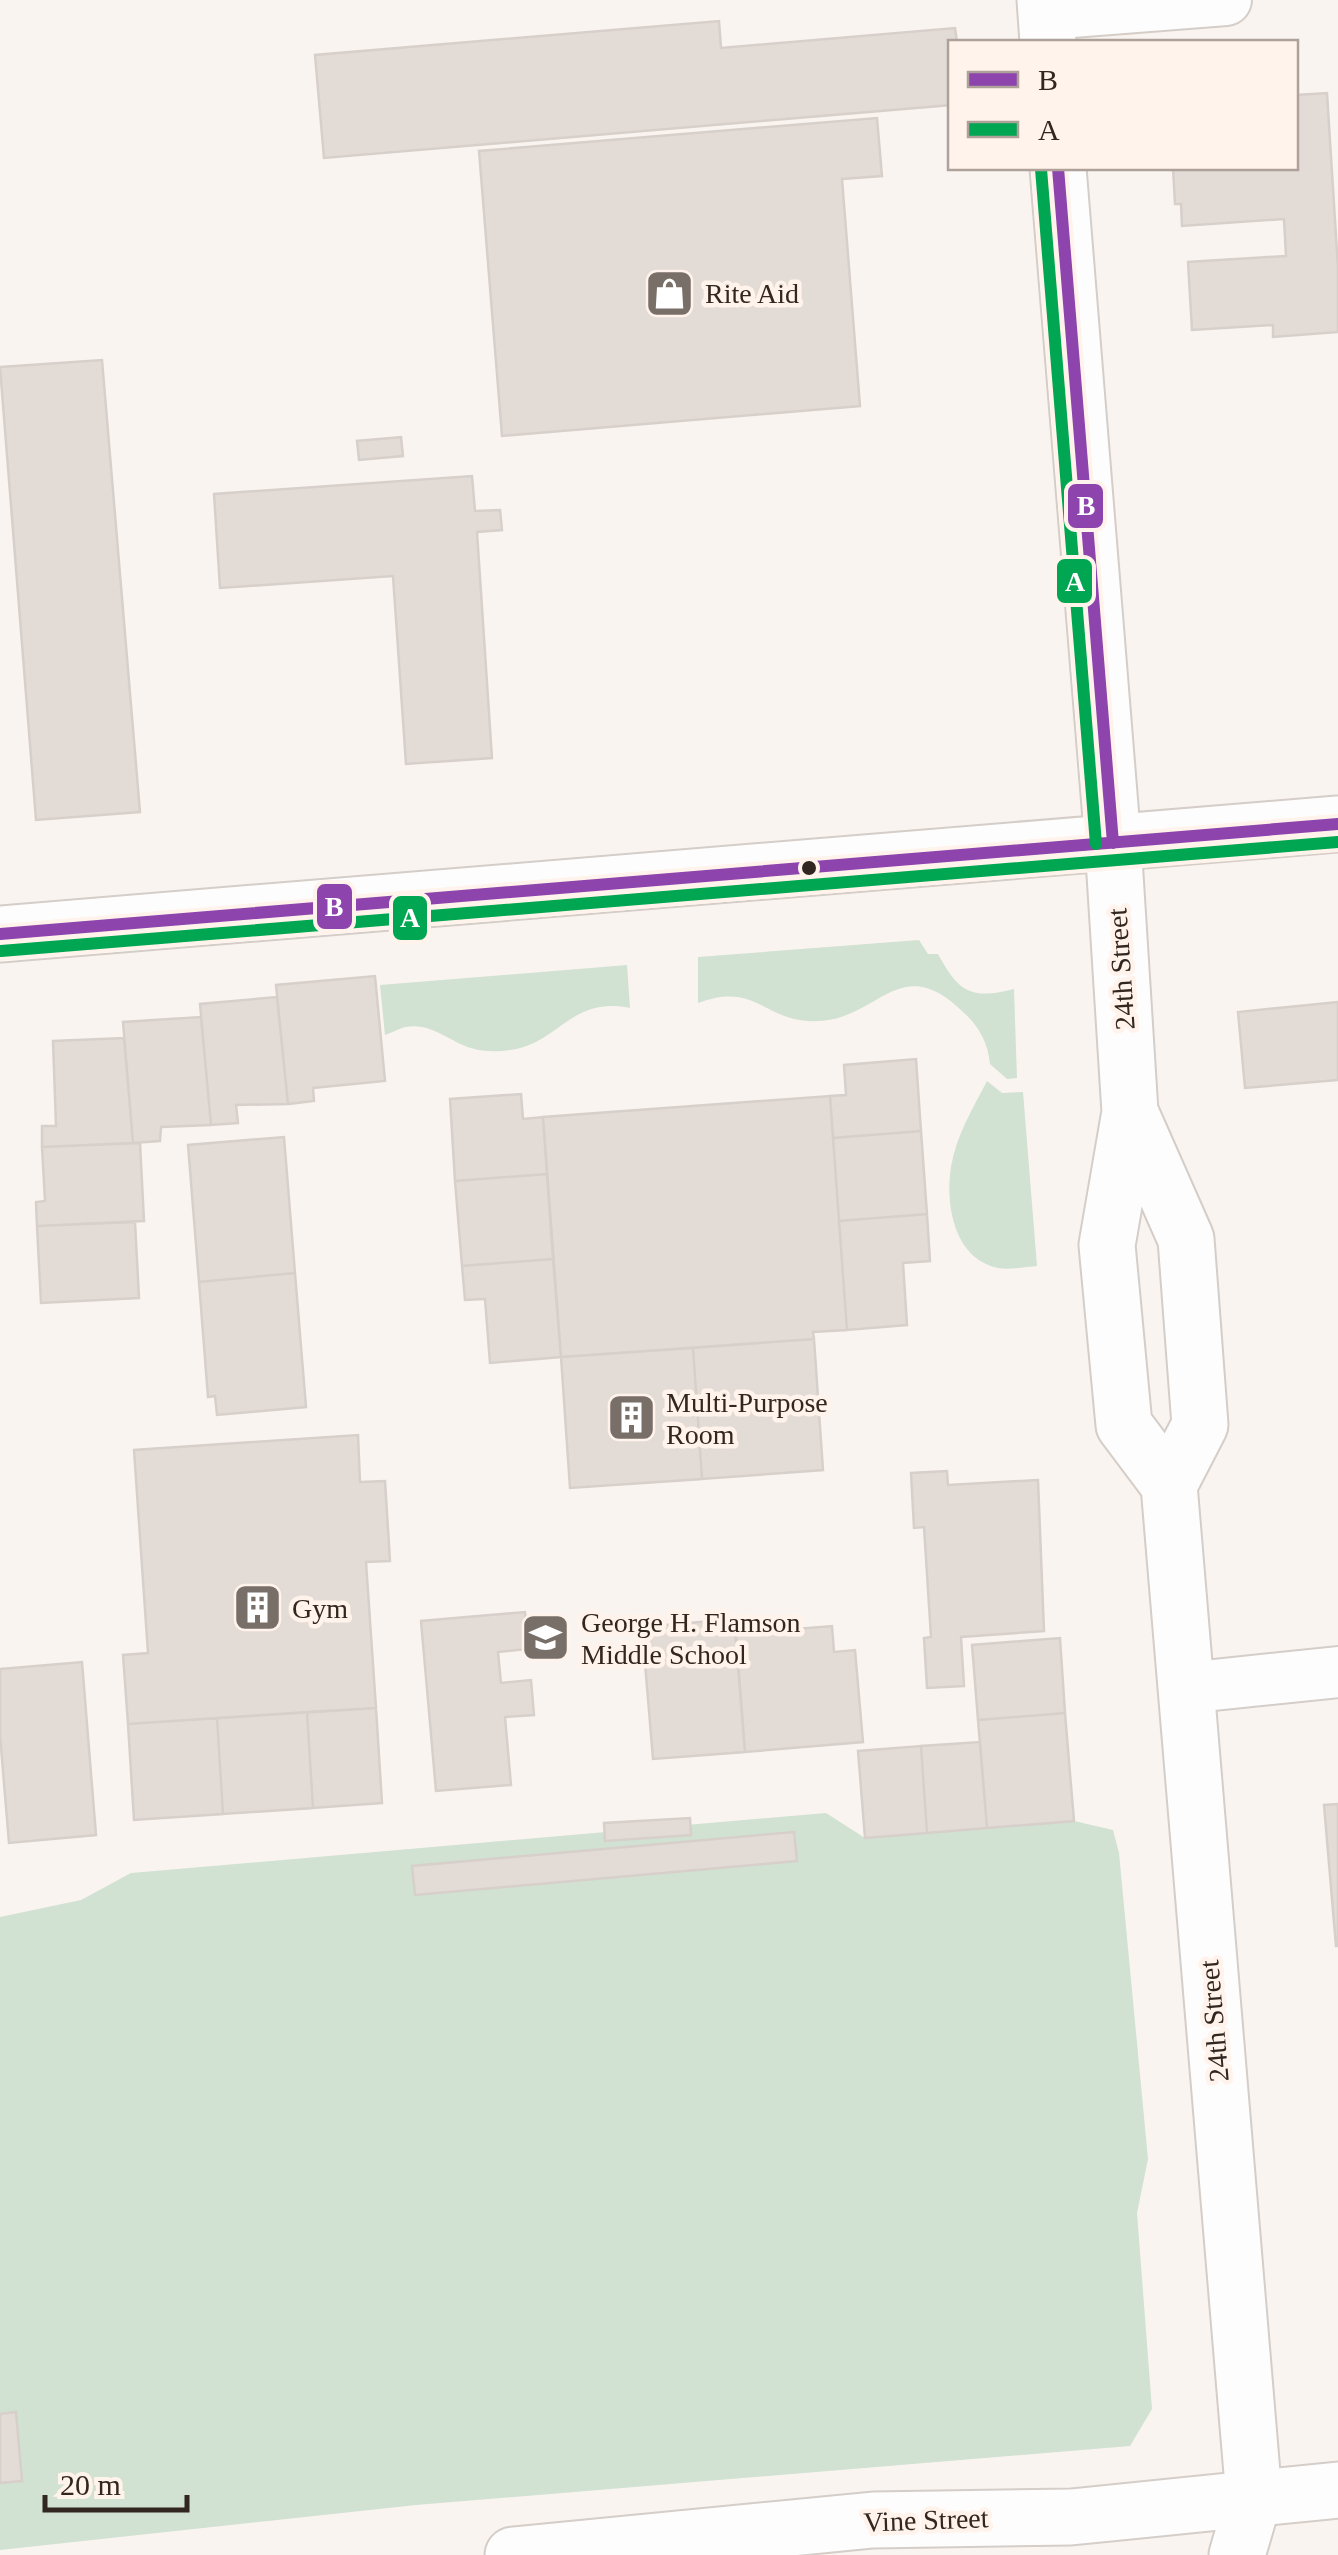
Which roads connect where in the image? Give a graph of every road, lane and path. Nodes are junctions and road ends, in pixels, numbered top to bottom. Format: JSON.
{"nodes":[{"id":1,"x":1226,"y":0,"type":"edge"},
{"id":2,"x":1046,"y":19,"type":"edge"},
{"id":3,"x":1058,"y":170,"type":"edge"},
{"id":4,"x":1338,"y":824,"type":"edge"},
{"id":5,"x":1113,"y":843,"type":"junction"},
{"id":6,"x":0,"y":934,"type":"edge"},
{"id":7,"x":1130,"y":1112,"type":"junction"},
{"id":8,"x":1169,"y":1485,"type":"junction"},
{"id":9,"x":1338,"y":1672,"type":"edge"},
{"id":10,"x":1185,"y":1688,"type":"junction"},
{"id":11,"x":1338,"y":2490,"type":"edge"},
{"id":12,"x":1254,"y":2497,"type":"junction"},
{"id":13,"x":514,"y":2555,"type":"edge"},
{"id":14,"x":1237,"y":2555,"type":"edge"}],
"edges":[{"from":1,"to":2,"type":"street"},
{"from":3,"to":5,"type":"main road","name":"24th Street"},
{"from":4,"to":5,"type":"main road"},
{"from":5,"to":6,"type":"main road"},
{"from":5,"to":7,"type":"main road","name":"24th Street"},
{"from":7,"to":8,"type":"main road","name":"24th Street"},
{"from":7,"to":8,"type":"main road","name":"24th Street"},
{"from":8,"to":10,"type":"main road","name":"24th Street"},
{"from":9,"to":10,"type":"street"},
{"from":10,"to":12,"type":"main road","name":"24th Street"},
{"from":11,"to":12,"type":"main road","name":"Vine Street"},
{"from":12,"to":13,"type":"main road","name":"Vine Street"},
{"from":12,"to":14,"type":"main road","name":"24th Street"}]}
